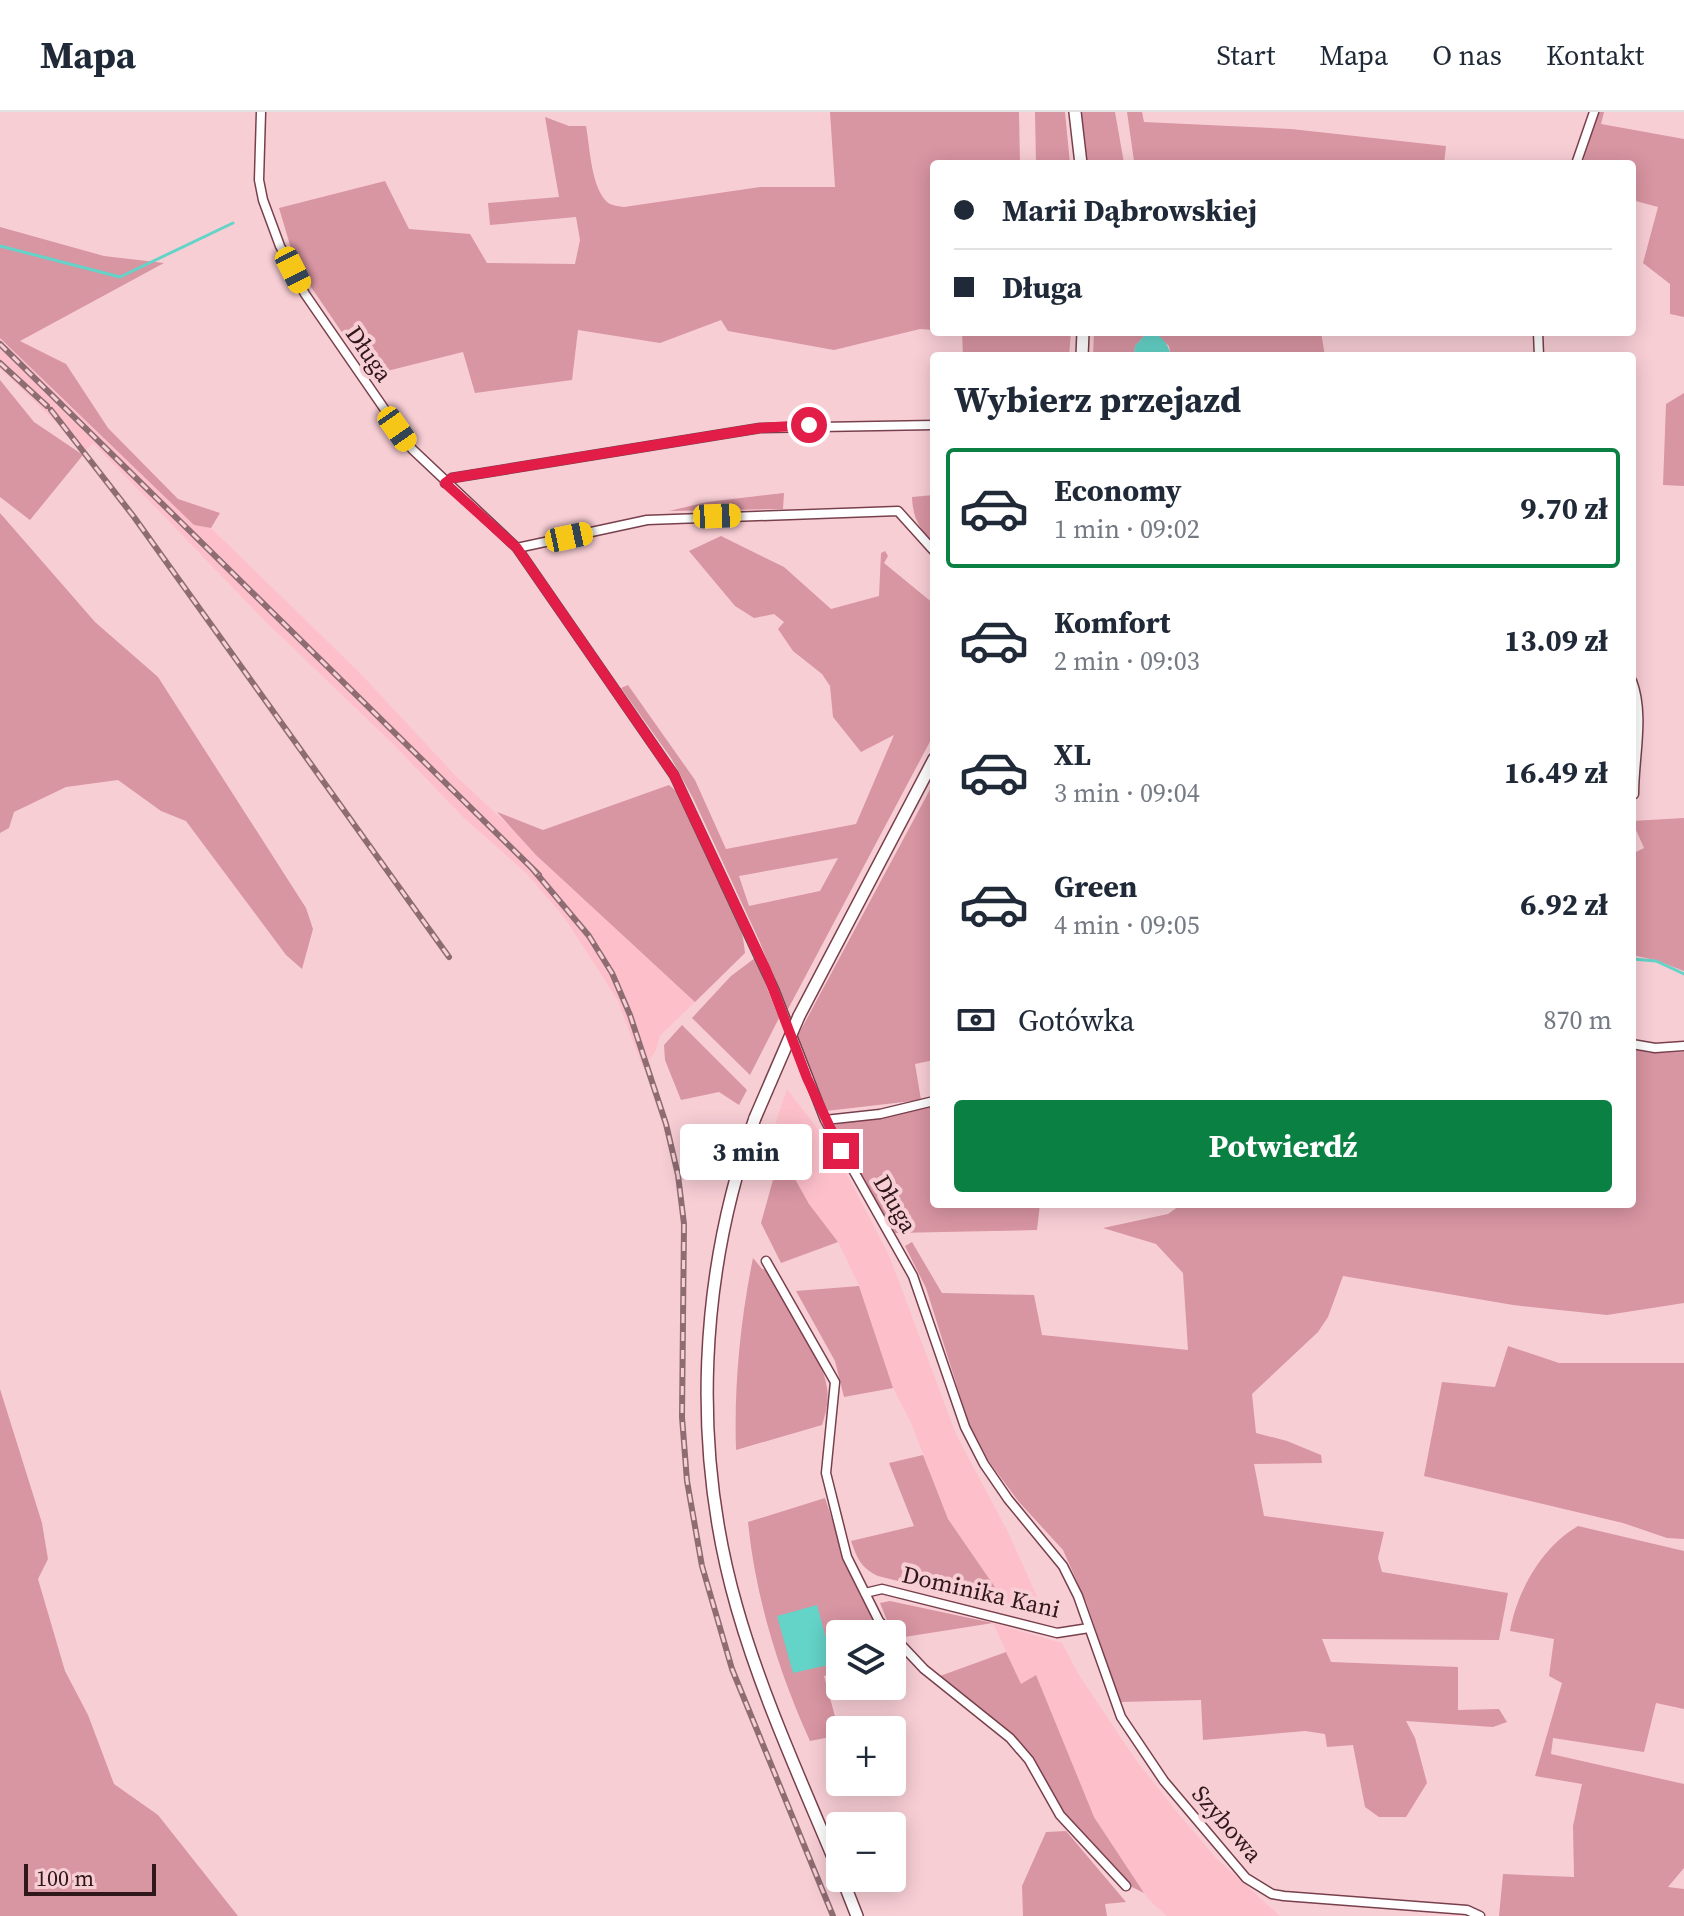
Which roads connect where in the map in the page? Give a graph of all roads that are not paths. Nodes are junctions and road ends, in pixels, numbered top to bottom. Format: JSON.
{"nodes":[{"id":1,"x":261,"y":112,"type":"edge"},
{"id":2,"x":1075,"y":112,"type":"edge"},
{"id":3,"x":1594,"y":112,"type":"edge"},
{"id":4,"x":1081,"y":160,"type":"edge"},
{"id":5,"x":1577,"y":160,"type":"edge"},
{"id":6,"x":930,"y":425,"type":"edge"},
{"id":7,"x":445,"y":483,"type":"junction"},
{"id":8,"x":930,"y":547,"type":"edge"},
{"id":9,"x":517,"y":548,"type":"junction"},
{"id":10,"x":1636,"y":694,"type":"edge"},
{"id":11,"x":1636,"y":739,"type":"edge"},
{"id":12,"x":930,"y":767,"type":"edge"},
{"id":13,"x":1636,"y":1045,"type":"edge"},
{"id":14,"x":1684,"y":1046,"type":"edge"},
{"id":15,"x":930,"y":1104,"type":"edge"},
{"id":16,"x":825,"y":1120,"type":"junction"},
{"id":17,"x":766,"y":1261,"type":"dead end"},
{"id":18,"x":865,"y":1593,"type":"junction"},
{"id":19,"x":878,"y":1620,"type":"edge"},
{"id":20,"x":1089,"y":1628,"type":"junction"},
{"id":21,"x":906,"y":1649,"type":"edge"},
{"id":22,"x":826,"y":1840,"type":"edge"},
{"id":23,"x":1126,"y":1886,"type":"dead end"},
{"id":24,"x":847,"y":1892,"type":"edge"},
{"id":25,"x":857,"y":1916,"type":"edge"},
{"id":26,"x":1480,"y":1916,"type":"edge"}],
"edges":[{"from":1,"to":7,"type":"street","name":"Długa"},
{"from":2,"to":4,"type":"main road"},
{"from":3,"to":5,"type":"street"},
{"from":6,"to":7,"type":"street"},
{"from":7,"to":9,"type":"street","name":"Długa"},
{"from":8,"to":9,"type":"street"},
{"from":9,"to":16,"type":"street","name":"Długa"},
{"from":10,"to":11,"type":"street"},
{"from":12,"to":22,"type":"main road","bridge":true},
{"from":13,"to":14,"type":"street"},
{"from":15,"to":16,"type":"street"},
{"from":16,"to":20,"type":"street","name":"Długa"},
{"from":17,"to":18,"type":"street","name":"Dominika Kani"},
{"from":18,"to":19,"type":"street","name":"Dominika Kani"},
{"from":18,"to":20,"type":"street","name":"Dominika Kani"},
{"from":20,"to":26,"type":"street","name":"Szybowa"},
{"from":21,"to":23,"type":"street","name":"Dominika Kani"},
{"from":24,"to":25,"type":"main road"}]}
